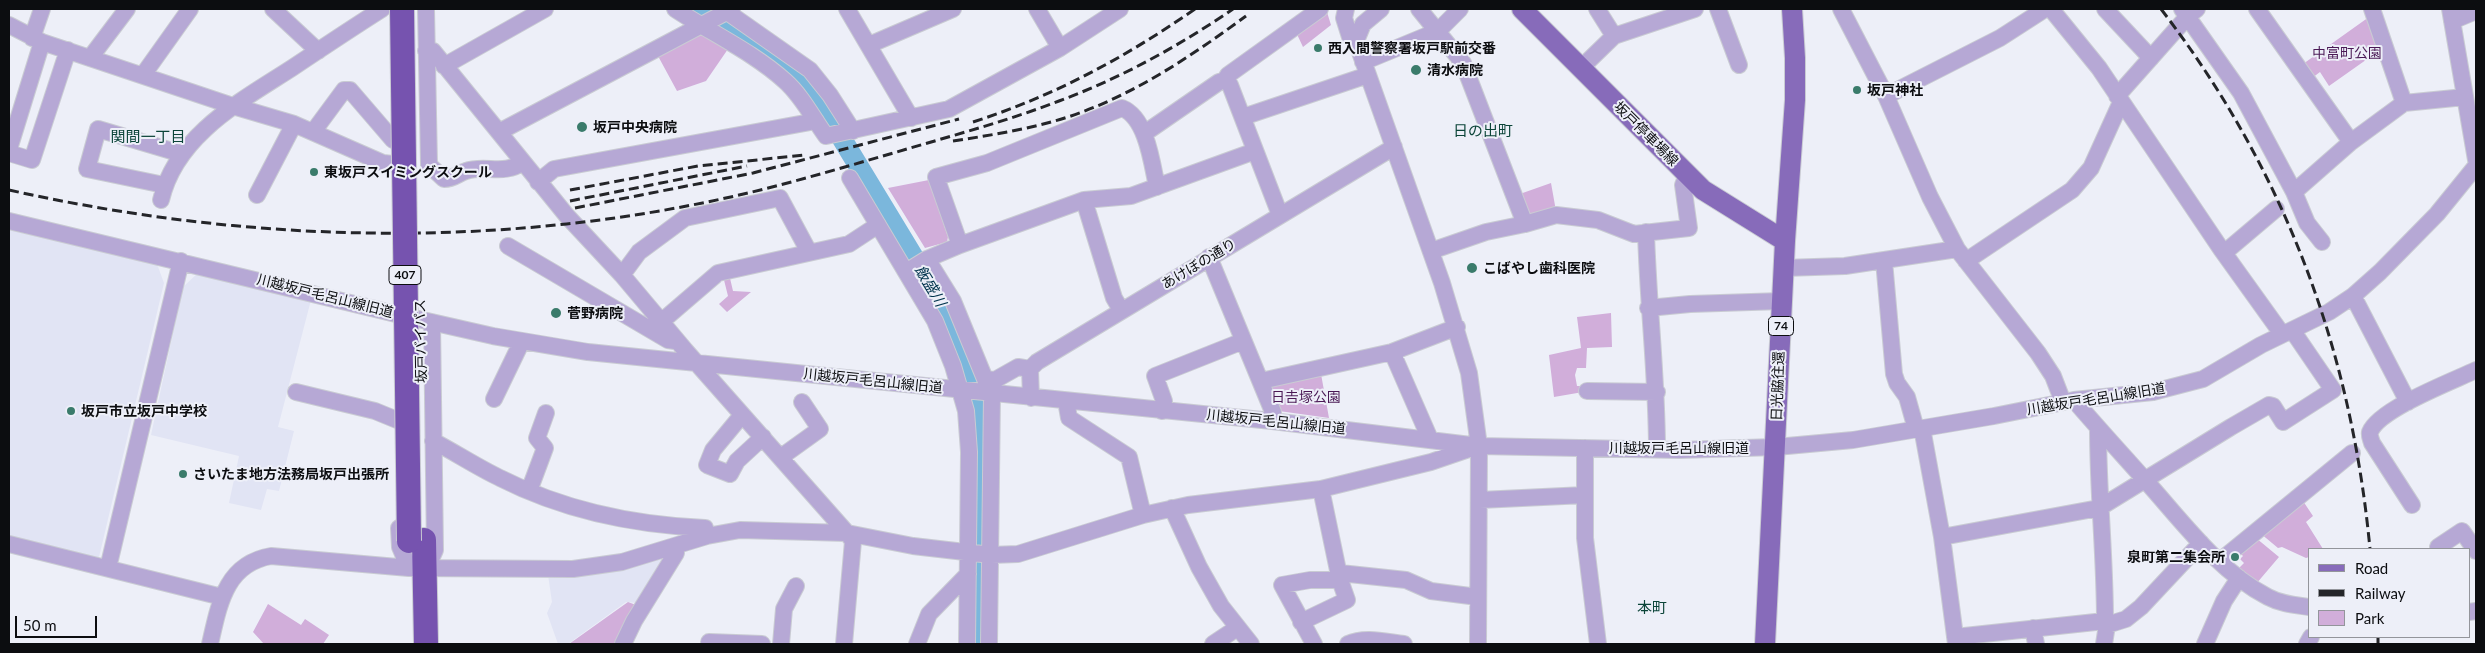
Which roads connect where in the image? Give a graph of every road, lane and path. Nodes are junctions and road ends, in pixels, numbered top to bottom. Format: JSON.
{"nodes":[{"id":1,"x":42,"y":9,"type":"edge"},
{"id":2,"x":127,"y":9,"type":"edge"},
{"id":3,"x":190,"y":9,"type":"edge"},
{"id":4,"x":273,"y":9,"type":"edge"},
{"id":5,"x":382,"y":9,"type":"edge"},
{"id":6,"x":390,"y":9,"type":"edge"},
{"id":7,"x":402,"y":9,"type":"edge"},
{"id":8,"x":416,"y":9,"type":"edge"},
{"id":9,"x":426,"y":9,"type":"edge"},
{"id":10,"x":545,"y":9,"type":"edge"},
{"id":11,"x":675,"y":9,"type":"edge"},
{"id":12,"x":847,"y":9,"type":"edge"},
{"id":13,"x":953,"y":9,"type":"edge"},
{"id":14,"x":1037,"y":9,"type":"edge"},
{"id":15,"x":1120,"y":9,"type":"edge"},
{"id":16,"x":1320,"y":9,"type":"edge"},
{"id":17,"x":1346,"y":9,"type":"edge"},
{"id":18,"x":1381,"y":9,"type":"edge"},
{"id":19,"x":1418,"y":9,"type":"edge"},
{"id":20,"x":1460,"y":9,"type":"edge"},
{"id":21,"x":1522,"y":9,"type":"edge"},
{"id":22,"x":1597,"y":9,"type":"edge"},
{"id":23,"x":1696,"y":9,"type":"edge"},
{"id":24,"x":1718,"y":9,"type":"edge"},
{"id":25,"x":1792,"y":9,"type":"edge"},
{"id":26,"x":1841,"y":9,"type":"edge"},
{"id":27,"x":2045,"y":9,"type":"edge"},
{"id":28,"x":2051,"y":9,"type":"edge"},
{"id":29,"x":2105,"y":9,"type":"edge"},
{"id":30,"x":2257,"y":9,"type":"edge"},
{"id":31,"x":2372,"y":9,"type":"edge"},
{"id":32,"x":726,"y":11,"type":"edge"},
{"id":33,"x":2189,"y":11,"type":"edge"},
{"id":34,"x":2476,"y":11,"type":"edge"},
{"id":35,"x":2451,"y":15,"type":"edge"},
{"id":36,"x":703,"y":24,"type":"junction"},
{"id":37,"x":9,"y":26,"type":"edge"},
{"id":38,"x":1438,"y":32,"type":"junction"},
{"id":39,"x":391,"y":36,"type":"junction"},
{"id":40,"x":1614,"y":36,"type":"junction"},
{"id":41,"x":37,"y":40,"type":"junction"},
{"id":42,"x":1356,"y":41,"type":"junction"},
{"id":43,"x":426,"y":44,"type":"junction"},
{"id":44,"x":869,"y":46,"type":"junction"},
{"id":45,"x":1060,"y":48,"type":"junction"},
{"id":46,"x":68,"y":50,"type":"junction"},
{"id":47,"x":318,"y":51,"type":"junction"},
{"id":48,"x":90,"y":58,"type":"junction"},
{"id":49,"x":2151,"y":58,"type":"junction"},
{"id":50,"x":1739,"y":65,"type":"dead end"},
{"id":51,"x":444,"y":66,"type":"junction"},
{"id":52,"x":1366,"y":68,"type":"junction"},
{"id":53,"x":1581,"y":68,"type":"junction"},
{"id":54,"x":142,"y":75,"type":"junction"},
{"id":55,"x":1226,"y":80,"type":"junction"},
{"id":56,"x":1886,"y":96,"type":"junction"},
{"id":57,"x":2465,"y":97,"type":"junction"},
{"id":58,"x":2119,"y":99,"type":"junction"},
{"id":59,"x":2404,"y":102,"type":"junction"},
{"id":60,"x":233,"y":106,"type":"junction"},
{"id":61,"x":1243,"y":117,"type":"junction"},
{"id":62,"x":911,"y":118,"type":"junction"},
{"id":63,"x":816,"y":121,"type":"junction"},
{"id":64,"x":294,"y":124,"type":"junction"},
{"id":65,"x":850,"y":131,"type":"junction"},
{"id":66,"x":313,"y":132,"type":"junction"},
{"id":67,"x":499,"y":132,"type":"junction"},
{"id":68,"x":1145,"y":133,"type":"junction"},
{"id":69,"x":393,"y":140,"type":"junction"},
{"id":70,"x":2351,"y":142,"type":"junction"},
{"id":71,"x":1394,"y":147,"type":"junction"},
{"id":72,"x":9,"y":150,"type":"edge"},
{"id":73,"x":1255,"y":151,"type":"junction"},
{"id":74,"x":9,"y":153,"type":"edge"},
{"id":75,"x":182,"y":154,"type":"junction"},
{"id":76,"x":2476,"y":160,"type":"edge"},
{"id":77,"x":523,"y":162,"type":"junction"},
{"id":78,"x":393,"y":164,"type":"junction"},
{"id":79,"x":429,"y":164,"type":"junction"},
{"id":80,"x":2476,"y":166,"type":"edge"},
{"id":81,"x":1687,"y":175,"type":"junction"},
{"id":82,"x":850,"y":178,"type":"dead end"},
{"id":83,"x":538,"y":182,"type":"junction"},
{"id":84,"x":1157,"y":187,"type":"junction"},
{"id":85,"x":2294,"y":192,"type":"junction"},
{"id":86,"x":257,"y":195,"type":"dead end"},
{"id":87,"x":1084,"y":200,"type":"junction"},
{"id":88,"x":2276,"y":209,"type":"dead end"},
{"id":89,"x":1280,"y":215,"type":"junction"},
{"id":90,"x":9,"y":221,"type":"edge"},
{"id":91,"x":1525,"y":224,"type":"junction"},
{"id":92,"x":878,"y":225,"type":"junction"},
{"id":93,"x":1646,"y":232,"type":"junction"},
{"id":94,"x":1785,"y":241,"type":"junction"},
{"id":95,"x":2322,"y":242,"type":"dead end"},
{"id":96,"x":960,"y":245,"type":"junction"},
{"id":97,"x":508,"y":246,"type":"dead end"},
{"id":98,"x":1431,"y":251,"type":"junction"},
{"id":99,"x":809,"y":252,"type":"junction"},
{"id":100,"x":2224,"y":253,"type":"junction"},
{"id":101,"x":1962,"y":255,"type":"junction"},
{"id":102,"x":1210,"y":257,"type":"junction"},
{"id":103,"x":927,"y":260,"type":"junction"},
{"id":104,"x":180,"y":261,"type":"junction"},
{"id":105,"x":1884,"y":261,"type":"junction"},
{"id":106,"x":1784,"y":268,"type":"junction"},
{"id":107,"x":906,"y":272,"type":"junction"},
{"id":108,"x":622,"y":275,"type":"junction"},
{"id":109,"x":2353,"y":296,"type":"junction"},
{"id":110,"x":1782,"y":302,"type":"junction"},
{"id":111,"x":1648,"y":308,"type":"junction"},
{"id":112,"x":1121,"y":310,"type":"junction"},
{"id":113,"x":396,"y":314,"type":"junction"},
{"id":114,"x":432,"y":322,"type":"junction"},
{"id":115,"x":661,"y":322,"type":"junction"},
{"id":116,"x":1457,"y":327,"type":"junction"},
{"id":117,"x":2287,"y":332,"type":"junction"},
{"id":118,"x":522,"y":341,"type":"junction"},
{"id":119,"x":677,"y":341,"type":"junction"},
{"id":120,"x":1243,"y":341,"type":"junction"},
{"id":121,"x":1392,"y":352,"type":"junction"},
{"id":122,"x":696,"y":362,"type":"junction"},
{"id":123,"x":1030,"y":370,"type":"junction"},
{"id":124,"x":2476,"y":370,"type":"edge"},
{"id":125,"x":1261,"y":382,"type":"junction"},
{"id":126,"x":961,"y":391,"type":"junction"},
{"id":127,"x":1587,"y":391,"type":"dead end"},
{"id":128,"x":296,"y":392,"type":"dead end"},
{"id":129,"x":1657,"y":392,"type":"junction"},
{"id":130,"x":988,"y":393,"type":"junction"},
{"id":131,"x":1031,"y":398,"type":"junction"},
{"id":132,"x":494,"y":399,"type":"dead end"},
{"id":133,"x":2069,"y":401,"type":"junction"},
{"id":134,"x":802,"y":402,"type":"dead end"},
{"id":135,"x":1066,"y":402,"type":"junction"},
{"id":136,"x":2408,"y":402,"type":"junction"},
{"id":137,"x":1162,"y":410,"type":"junction"},
{"id":138,"x":546,"y":413,"type":"dead end"},
{"id":139,"x":742,"y":415,"type":"junction"},
{"id":140,"x":397,"y":420,"type":"junction"},
{"id":141,"x":1272,"y":421,"type":"junction"},
{"id":142,"x":1919,"y":429,"type":"junction"},
{"id":143,"x":2098,"y":429,"type":"junction"},
{"id":144,"x":763,"y":437,"type":"junction"},
{"id":145,"x":1436,"y":439,"type":"junction"},
{"id":146,"x":433,"y":441,"type":"junction"},
{"id":147,"x":1480,"y":446,"type":"junction"},
{"id":148,"x":1776,"y":447,"type":"junction"},
{"id":149,"x":1586,"y":448,"type":"junction"},
{"id":150,"x":1657,"y":450,"type":"junction"},
{"id":151,"x":2352,"y":453,"type":"dead end"},
{"id":152,"x":781,"y":457,"type":"junction"},
{"id":153,"x":1431,"y":462,"type":"junction"},
{"id":154,"x":2145,"y":480,"type":"junction"},
{"id":155,"x":1321,"y":489,"type":"junction"},
{"id":156,"x":529,"y":491,"type":"junction"},
{"id":157,"x":1585,"y":495,"type":"junction"},
{"id":158,"x":1480,"y":500,"type":"junction"},
{"id":159,"x":2412,"y":505,"type":"dead end"},
{"id":160,"x":1172,"y":508,"type":"junction"},
{"id":161,"x":2099,"y":508,"type":"junction"},
{"id":162,"x":1144,"y":515,"type":"junction"},
{"id":163,"x":848,"y":533,"type":"junction"},
{"id":164,"x":707,"y":536,"type":"junction"},
{"id":165,"x":1942,"y":537,"type":"junction"},
{"id":166,"x":416,"y":540,"type":"junction"},
{"id":167,"x":9,"y":544,"type":"edge"},
{"id":168,"x":2201,"y":544,"type":"junction"},
{"id":169,"x":675,"y":547,"type":"junction"},
{"id":170,"x":2438,"y":547,"type":"dead end"},
{"id":171,"x":2476,"y":551,"type":"edge"},
{"id":172,"x":969,"y":552,"type":"junction"},
{"id":173,"x":991,"y":555,"type":"junction"},
{"id":174,"x":2220,"y":561,"type":"junction"},
{"id":175,"x":108,"y":568,"type":"junction"},
{"id":176,"x":417,"y":569,"type":"junction"},
{"id":177,"x":968,"y":574,"type":"junction"},
{"id":178,"x":1340,"y":576,"type":"junction"},
{"id":179,"x":2239,"y":578,"type":"junction"},
{"id":180,"x":796,"y":586,"type":"dead end"},
{"id":181,"x":222,"y":597,"type":"junction"},
{"id":182,"x":1478,"y":597,"type":"junction"},
{"id":183,"x":2308,"y":607,"type":"edge"},
{"id":184,"x":1301,"y":622,"type":"junction"},
{"id":185,"x":2106,"y":623,"type":"junction"},
{"id":186,"x":1237,"y":628,"type":"junction"},
{"id":187,"x":2034,"y":636,"type":"edge"},
{"id":188,"x":1956,"y":641,"type":"edge"},
{"id":189,"x":710,"y":642,"type":"dead end"},
{"id":190,"x":210,"y":644,"type":"edge"},
{"id":191,"x":410,"y":644,"type":"edge"},
{"id":192,"x":426,"y":644,"type":"edge"},
{"id":193,"x":623,"y":644,"type":"edge"},
{"id":194,"x":762,"y":644,"type":"edge"},
{"id":195,"x":781,"y":644,"type":"edge"},
{"id":196,"x":844,"y":644,"type":"edge"},
{"id":197,"x":917,"y":644,"type":"edge"},
{"id":198,"x":967,"y":644,"type":"edge"},
{"id":199,"x":989,"y":644,"type":"edge"},
{"id":200,"x":1213,"y":644,"type":"edge"},
{"id":201,"x":1251,"y":644,"type":"edge"},
{"id":202,"x":1314,"y":644,"type":"edge"},
{"id":203,"x":1348,"y":644,"type":"edge"},
{"id":204,"x":1404,"y":644,"type":"edge"},
{"id":205,"x":1478,"y":644,"type":"edge"},
{"id":206,"x":1598,"y":644,"type":"edge"},
{"id":207,"x":1764,"y":644,"type":"edge"},
{"id":208,"x":2104,"y":644,"type":"edge"},
{"id":209,"x":2205,"y":644,"type":"edge"}],
"edges":[{"from":1,"to":41,"type":"street"},
{"from":2,"to":48,"type":"street"},
{"from":3,"to":54,"type":"street"},
{"from":4,"to":47,"type":"street"},
{"from":5,"to":47,"type":"street"},
{"from":6,"to":39,"type":"street"},
{"from":7,"to":166,"type":"highway","name":"坂戸バイパス","number":"407","bridge":true},
{"from":8,"to":166,"type":"highway","name":"坂戸バイパス","number":"407"},
{"from":9,"to":43,"type":"street"},
{"from":10,"to":51,"type":"street"},
{"from":11,"to":36,"type":"street"},
{"from":12,"to":44,"type":"street"},
{"from":13,"to":44,"type":"street"},
{"from":14,"to":45,"type":"street"},
{"from":15,"to":45,"type":"street"},
{"from":16,"to":55,"type":"street"},
{"from":17,"to":42,"type":"street"},
{"from":18,"to":42,"type":"street"},
{"from":19,"to":38,"type":"street"},
{"from":20,"to":38,"type":"street"},
{"from":21,"to":53,"type":"main road","name":"坂戸停車場線"},
{"from":22,"to":40,"type":"street"},
{"from":23,"to":40,"type":"street"},
{"from":24,"to":50,"type":"street"},
{"from":25,"to":94,"type":"main road","name":"日光脇往還","number":"74"},
{"from":26,"to":56,"type":"street"},
{"from":27,"to":56,"type":"street"},
{"from":28,"to":58,"type":"street"},
{"from":29,"to":49,"type":"street"},
{"from":30,"to":70,"type":"street"},
{"from":31,"to":59,"type":"street"},
{"from":32,"to":36,"type":"street"},
{"from":32,"to":65,"type":"street"},
{"from":33,"to":49,"type":"street"},
{"from":33,"to":85,"type":"street"},
{"from":34,"to":35,"type":"street"},
{"from":35,"to":57,"type":"street"},
{"from":36,"to":63,"type":"street"},
{"from":36,"to":67,"type":"street"},
{"from":37,"to":41,"type":"street"},
{"from":38,"to":52,"type":"street"},
{"from":38,"to":91,"type":"street"},
{"from":39,"to":43,"type":"street"},
{"from":39,"to":69,"type":"street"},
{"from":40,"to":53,"type":"street"},
{"from":41,"to":46,"type":"street"},
{"from":41,"to":72,"type":"street"},
{"from":42,"to":52,"type":"street"},
{"from":43,"to":51,"type":"street"},
{"from":43,"to":79,"type":"street"},
{"from":44,"to":62,"type":"street"},
{"from":45,"to":62,"type":"street"},
{"from":46,"to":48,"type":"street"},
{"from":46,"to":74,"type":"street"},
{"from":47,"to":60,"type":"street"},
{"from":48,"to":54,"type":"street"},
{"from":49,"to":58,"type":"street"},
{"from":51,"to":67,"type":"street"},
{"from":52,"to":61,"type":"street"},
{"from":52,"to":71,"type":"street"},
{"from":53,"to":81,"type":"main road","name":"坂戸停車場線"},
{"from":54,"to":60,"type":"street"},
{"from":55,"to":61,"type":"street"},
{"from":55,"to":68,"type":"street"},
{"from":56,"to":101,"type":"street"},
{"from":57,"to":59,"type":"street"},
{"from":57,"to":76,"type":"street"},
{"from":58,"to":100,"type":"street"},
{"from":58,"to":101,"type":"street"},
{"from":59,"to":70,"type":"street"},
{"from":60,"to":64,"type":"street"},
{"from":60,"to":75,"type":"street"},
{"from":61,"to":73,"type":"street"},
{"from":62,"to":65,"type":"street"},
{"from":63,"to":65,"type":"street"},
{"from":63,"to":83,"type":"street"},
{"from":64,"to":66,"type":"street"},
{"from":64,"to":86,"type":"street"},
{"from":66,"to":69,"type":"street"},
{"from":66,"to":78,"type":"street"},
{"from":67,"to":77,"type":"street"},
{"from":68,"to":84,"type":"street"},
{"from":68,"to":96,"type":"street"},
{"from":69,"to":78,"type":"street"},
{"from":70,"to":85,"type":"street"},
{"from":71,"to":89,"type":"street","name":"あけぼの通り"},
{"from":71,"to":98,"type":"street"},
{"from":73,"to":84,"type":"street"},
{"from":73,"to":89,"type":"street"},
{"from":75,"to":75,"type":"street"},
{"from":77,"to":79,"type":"street"},
{"from":77,"to":83,"type":"street"},
{"from":78,"to":79,"type":"street"},
{"from":80,"to":109,"type":"street","name":"川越坂戸毛呂山線旧道"},
{"from":81,"to":93,"type":"street"},
{"from":81,"to":94,"type":"main road","name":"坂戸停車場線"},
{"from":82,"to":92,"type":"street"},
{"from":83,"to":108,"type":"street"},
{"from":84,"to":87,"type":"street"},
{"from":85,"to":95,"type":"street"},
{"from":87,"to":96,"type":"street"},
{"from":87,"to":112,"type":"street"},
{"from":88,"to":100,"type":"street"},
{"from":89,"to":102,"type":"street","name":"あけぼの通り"},
{"from":90,"to":104,"type":"street","name":"川越坂戸毛呂山線旧道"},
{"from":91,"to":93,"type":"street"},
{"from":91,"to":98,"type":"street"},
{"from":92,"to":99,"type":"street"},
{"from":92,"to":107,"type":"street"},
{"from":93,"to":111,"type":"street"},
{"from":94,"to":106,"type":"main road","name":"日光脇往還","number":"74"},
{"from":96,"to":103,"type":"street"},
{"from":97,"to":119,"type":"street"},
{"from":98,"to":116,"type":"street"},
{"from":99,"to":108,"type":"street"},
{"from":99,"to":115,"type":"street"},
{"from":100,"to":117,"type":"street"},
{"from":101,"to":105,"type":"street"},
{"from":101,"to":133,"type":"street"},
{"from":102,"to":112,"type":"street","name":"あけぼの通り"},
{"from":102,"to":120,"type":"street"},
{"from":103,"to":107,"type":"street"},
{"from":103,"to":123,"type":"street"},
{"from":104,"to":113,"type":"street","name":"川越坂戸毛呂山線旧道"},
{"from":104,"to":175,"type":"street"},
{"from":105,"to":106,"type":"street"},
{"from":105,"to":142,"type":"street"},
{"from":106,"to":110,"type":"main road","name":"日光脇往還","number":"74"},
{"from":107,"to":126,"type":"street"},
{"from":108,"to":115,"type":"street"},
{"from":109,"to":117,"type":"street","name":"川越坂戸毛呂山線旧道"},
{"from":109,"to":136,"type":"street"},
{"from":110,"to":111,"type":"street"},
{"from":110,"to":148,"type":"main road","name":"日光脇往還","number":"74"},
{"from":111,"to":129,"type":"street"},
{"from":112,"to":123,"type":"street","name":"あけぼの通り"},
{"from":113,"to":114,"type":"street","name":"川越坂戸毛呂山線旧道"},
{"from":113,"to":140,"type":"street"},
{"from":114,"to":118,"type":"street","name":"川越坂戸毛呂山線旧道"},
{"from":114,"to":146,"type":"street"},
{"from":115,"to":119,"type":"street"},
{"from":116,"to":121,"type":"street"},
{"from":116,"to":147,"type":"street"},
{"from":117,"to":133,"type":"street","name":"川越坂戸毛呂山線旧道"},
{"from":117,"to":154,"type":"street"},
{"from":118,"to":122,"type":"street","name":"川越坂戸毛呂山線旧道"},
{"from":118,"to":132,"type":"street"},
{"from":119,"to":122,"type":"street"},
{"from":120,"to":125,"type":"street"},
{"from":120,"to":137,"type":"street"},
{"from":121,"to":125,"type":"street"},
{"from":121,"to":145,"type":"street"},
{"from":122,"to":126,"type":"street","name":"川越坂戸毛呂山線旧道"},
{"from":122,"to":139,"type":"street"},
{"from":123,"to":131,"type":"street"},
{"from":124,"to":136,"type":"street"},
{"from":125,"to":141,"type":"street"},
{"from":126,"to":130,"type":"street","name":"川越坂戸毛呂山線旧道"},
{"from":126,"to":172,"type":"street"},
{"from":127,"to":129,"type":"street"},
{"from":128,"to":140,"type":"street"},
{"from":129,"to":150,"type":"street"},
{"from":130,"to":131,"type":"street","name":"川越坂戸毛呂山線旧道"},
{"from":130,"to":173,"type":"street"},
{"from":131,"to":135,"type":"street","name":"川越坂戸毛呂山線旧道"},
{"from":133,"to":142,"type":"street","name":"川越坂戸毛呂山線旧道"},
{"from":133,"to":143,"type":"street"},
{"from":134,"to":152,"type":"street"},
{"from":135,"to":137,"type":"street","name":"川越坂戸毛呂山線旧道"},
{"from":135,"to":162,"type":"street"},
{"from":136,"to":159,"type":"street"},
{"from":137,"to":141,"type":"street","name":"川越坂戸毛呂山線旧道"},
{"from":138,"to":156,"type":"street"},
{"from":139,"to":144,"type":"street"},
{"from":139,"to":144,"type":"street"},
{"from":140,"to":176,"type":"street"},
{"from":141,"to":145,"type":"street","name":"川越坂戸毛呂山線旧道"},
{"from":142,"to":148,"type":"street","name":"川越坂戸毛呂山線旧道"},
{"from":142,"to":165,"type":"street"},
{"from":143,"to":154,"type":"street"},
{"from":143,"to":161,"type":"street"},
{"from":144,"to":152,"type":"street"},
{"from":145,"to":147,"type":"street","name":"川越坂戸毛呂山線旧道"},
{"from":145,"to":153,"type":"street"},
{"from":146,"to":156,"type":"street"},
{"from":146,"to":176,"type":"street"},
{"from":147,"to":149,"type":"street","name":"川越坂戸毛呂山線旧道"},
{"from":147,"to":153,"type":"street"},
{"from":147,"to":158,"type":"street"},
{"from":148,"to":150,"type":"street","name":"川越坂戸毛呂山線旧道"},
{"from":148,"to":207,"type":"main road","name":"日光脇往還","number":"74"},
{"from":149,"to":150,"type":"street","name":"川越坂戸毛呂山線旧道"},
{"from":149,"to":157,"type":"street"},
{"from":151,"to":174,"type":"street"},
{"from":152,"to":163,"type":"street"},
{"from":153,"to":155,"type":"street"},
{"from":154,"to":161,"type":"street"},
{"from":154,"to":168,"type":"street"},
{"from":155,"to":160,"type":"street"},
{"from":155,"to":178,"type":"street"},
{"from":156,"to":164,"type":"street"},
{"from":157,"to":158,"type":"street"},
{"from":157,"to":206,"type":"street"},
{"from":158,"to":182,"type":"street"},
{"from":160,"to":162,"type":"street"},
{"from":160,"to":186,"type":"street"},
{"from":161,"to":165,"type":"street"},
{"from":161,"to":185,"type":"street"},
{"from":162,"to":173,"type":"street"},
{"from":163,"to":164,"type":"street"},
{"from":163,"to":172,"type":"street"},
{"from":163,"to":196,"type":"street"},
{"from":164,"to":169,"type":"street"},
{"from":165,"to":188,"type":"street"},
{"from":166,"to":176,"type":"highway","name":"坂戸バイパス","number":"407"},
{"from":167,"to":175,"type":"street"},
{"from":168,"to":174,"type":"street"},
{"from":168,"to":185,"type":"street"},
{"from":169,"to":176,"type":"street"},
{"from":169,"to":193,"type":"street"},
{"from":170,"to":171,"type":"street"},
{"from":172,"to":173,"type":"street"},
{"from":172,"to":177,"type":"street"},
{"from":173,"to":199,"type":"street"},
{"from":174,"to":179,"type":"street"},
{"from":175,"to":181,"type":"street"},
{"from":176,"to":181,"type":"street"},
{"from":176,"to":191,"type":"highway","name":"坂戸バイパス","number":"407"},
{"from":176,"to":192,"type":"highway","name":"坂戸バイパス","number":"407"},
{"from":177,"to":197,"type":"street"},
{"from":177,"to":198,"type":"street"},
{"from":178,"to":182,"type":"street"},
{"from":178,"to":184,"type":"street"},
{"from":178,"to":184,"type":"street"},
{"from":179,"to":183,"type":"street"},
{"from":179,"to":209,"type":"street"},
{"from":180,"to":195,"type":"street"},
{"from":181,"to":190,"type":"street"},
{"from":182,"to":205,"type":"street"},
{"from":184,"to":202,"type":"street"},
{"from":185,"to":187,"type":"street"},
{"from":185,"to":208,"type":"street"},
{"from":186,"to":200,"type":"street"},
{"from":186,"to":201,"type":"street"},
{"from":187,"to":188,"type":"street"},
{"from":189,"to":194,"type":"street"},
{"from":203,"to":204,"type":"street"}]}
